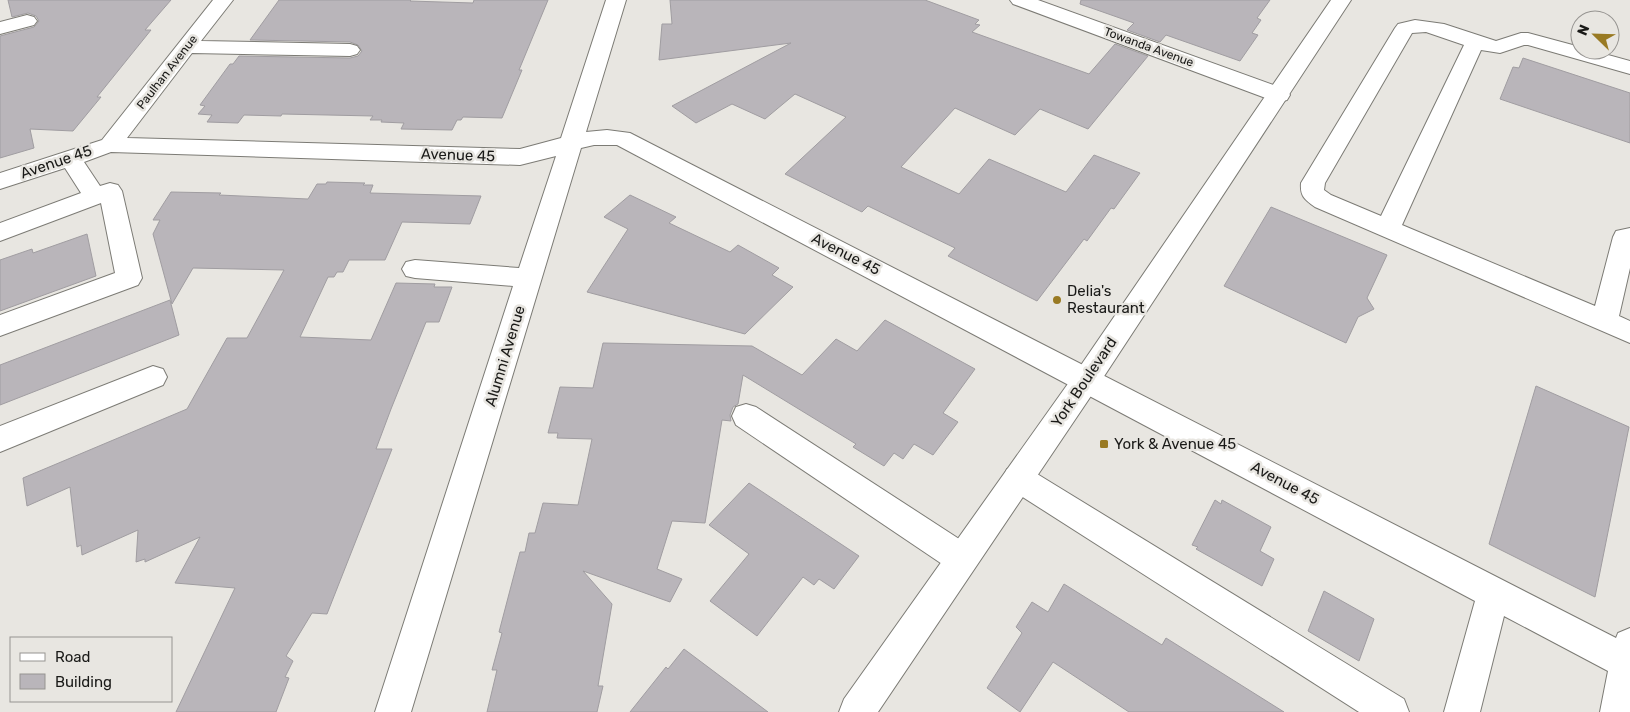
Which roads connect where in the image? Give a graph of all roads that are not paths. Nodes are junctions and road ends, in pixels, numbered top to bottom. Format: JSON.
{"nodes":[{"id":1,"x":223,"y":0,"type":"edge"},
{"id":2,"x":616,"y":0,"type":"edge"},
{"id":3,"x":1020,"y":0,"type":"edge"},
{"id":4,"x":1341,"y":0,"type":"edge"},
{"id":5,"x":27,"y":21,"type":"dead end"},
{"id":6,"x":0,"y":28,"type":"edge"},
{"id":7,"x":1475,"y":42,"type":"junction"},
{"id":8,"x":187,"y":46,"type":"junction"},
{"id":9,"x":350,"y":50,"type":"dead end"},
{"id":10,"x":1630,"y":68,"type":"edge"},
{"id":11,"x":1279,"y":95,"type":"junction"},
{"id":12,"x":572,"y":142,"type":"junction"},
{"id":13,"x":110,"y":145,"type":"junction"},
{"id":14,"x":69,"y":157,"type":"junction"},
{"id":15,"x":0,"y":181,"type":"edge"},
{"id":16,"x":96,"y":196,"type":"junction"},
{"id":17,"x":1388,"y":228,"type":"junction"},
{"id":18,"x":0,"y":232,"type":"edge"},
{"id":19,"x":1630,"y":237,"type":"edge"},
{"id":20,"x":415,"y":269,"type":"dead end"},
{"id":21,"x":530,"y":278,"type":"junction"},
{"id":22,"x":1604,"y":321,"type":"junction"},
{"id":23,"x":0,"y":326,"type":"edge"},
{"id":24,"x":1630,"y":332,"type":"edge"},
{"id":25,"x":153,"y":377,"type":"dead end"},
{"id":26,"x":1087,"y":379,"type":"junction"},
{"id":27,"x":746,"y":416,"type":"dead end"},
{"id":28,"x":0,"y":439,"type":"edge"},
{"id":29,"x":1018,"y":478,"type":"junction"},
{"id":30,"x":962,"y":559,"type":"junction"},
{"id":31,"x":1494,"y":592,"type":"junction"},
{"id":32,"x":1629,"y":656,"type":"edge"},
{"id":33,"x":393,"y":712,"type":"edge"},
{"id":34,"x":857,"y":712,"type":"edge"},
{"id":35,"x":1391,"y":712,"type":"edge"},
{"id":36,"x":1462,"y":712,"type":"edge"},
{"id":37,"x":1618,"y":712,"type":"edge"}],
"edges":[{"from":1,"to":8,"type":"street","name":"Paulhan Avenue"},
{"from":2,"to":12,"type":"street","name":"Alumni Avenue"},
{"from":3,"to":11,"type":"street","name":"Towanda Avenue"},
{"from":4,"to":11,"type":"street","name":"York Boulevard"},
{"from":5,"to":6,"type":"street"},
{"from":7,"to":10,"type":"street"},
{"from":7,"to":17,"type":"street"},
{"from":7,"to":17,"type":"street"},
{"from":8,"to":9,"type":"street"},
{"from":8,"to":13,"type":"street","name":"Paulhan Avenue"},
{"from":11,"to":26,"type":"street","name":"York Boulevard"},
{"from":12,"to":13,"type":"street","name":"Avenue 45"},
{"from":12,"to":21,"type":"street","name":"Alumni Avenue"},
{"from":12,"to":26,"type":"street","name":"Avenue 45"},
{"from":13,"to":14,"type":"street","name":"Avenue 45"},
{"from":14,"to":15,"type":"street","name":"Avenue 45"},
{"from":14,"to":16,"type":"street"},
{"from":16,"to":18,"type":"street"},
{"from":16,"to":23,"type":"street"},
{"from":17,"to":22,"type":"street"},
{"from":19,"to":22,"type":"street"},
{"from":20,"to":21,"type":"street"},
{"from":21,"to":33,"type":"street","name":"Alumni Avenue"},
{"from":22,"to":24,"type":"street"},
{"from":25,"to":28,"type":"street"},
{"from":26,"to":29,"type":"street","name":"York Boulevard"},
{"from":26,"to":31,"type":"street","name":"Avenue 45"},
{"from":27,"to":30,"type":"street"},
{"from":29,"to":30,"type":"street","name":"York Boulevard"},
{"from":29,"to":35,"type":"street"},
{"from":30,"to":34,"type":"street","name":"York Boulevard"},
{"from":31,"to":32,"type":"street","name":"Avenue 45"},
{"from":31,"to":36,"type":"street"},
{"from":32,"to":37,"type":"street"}]}
